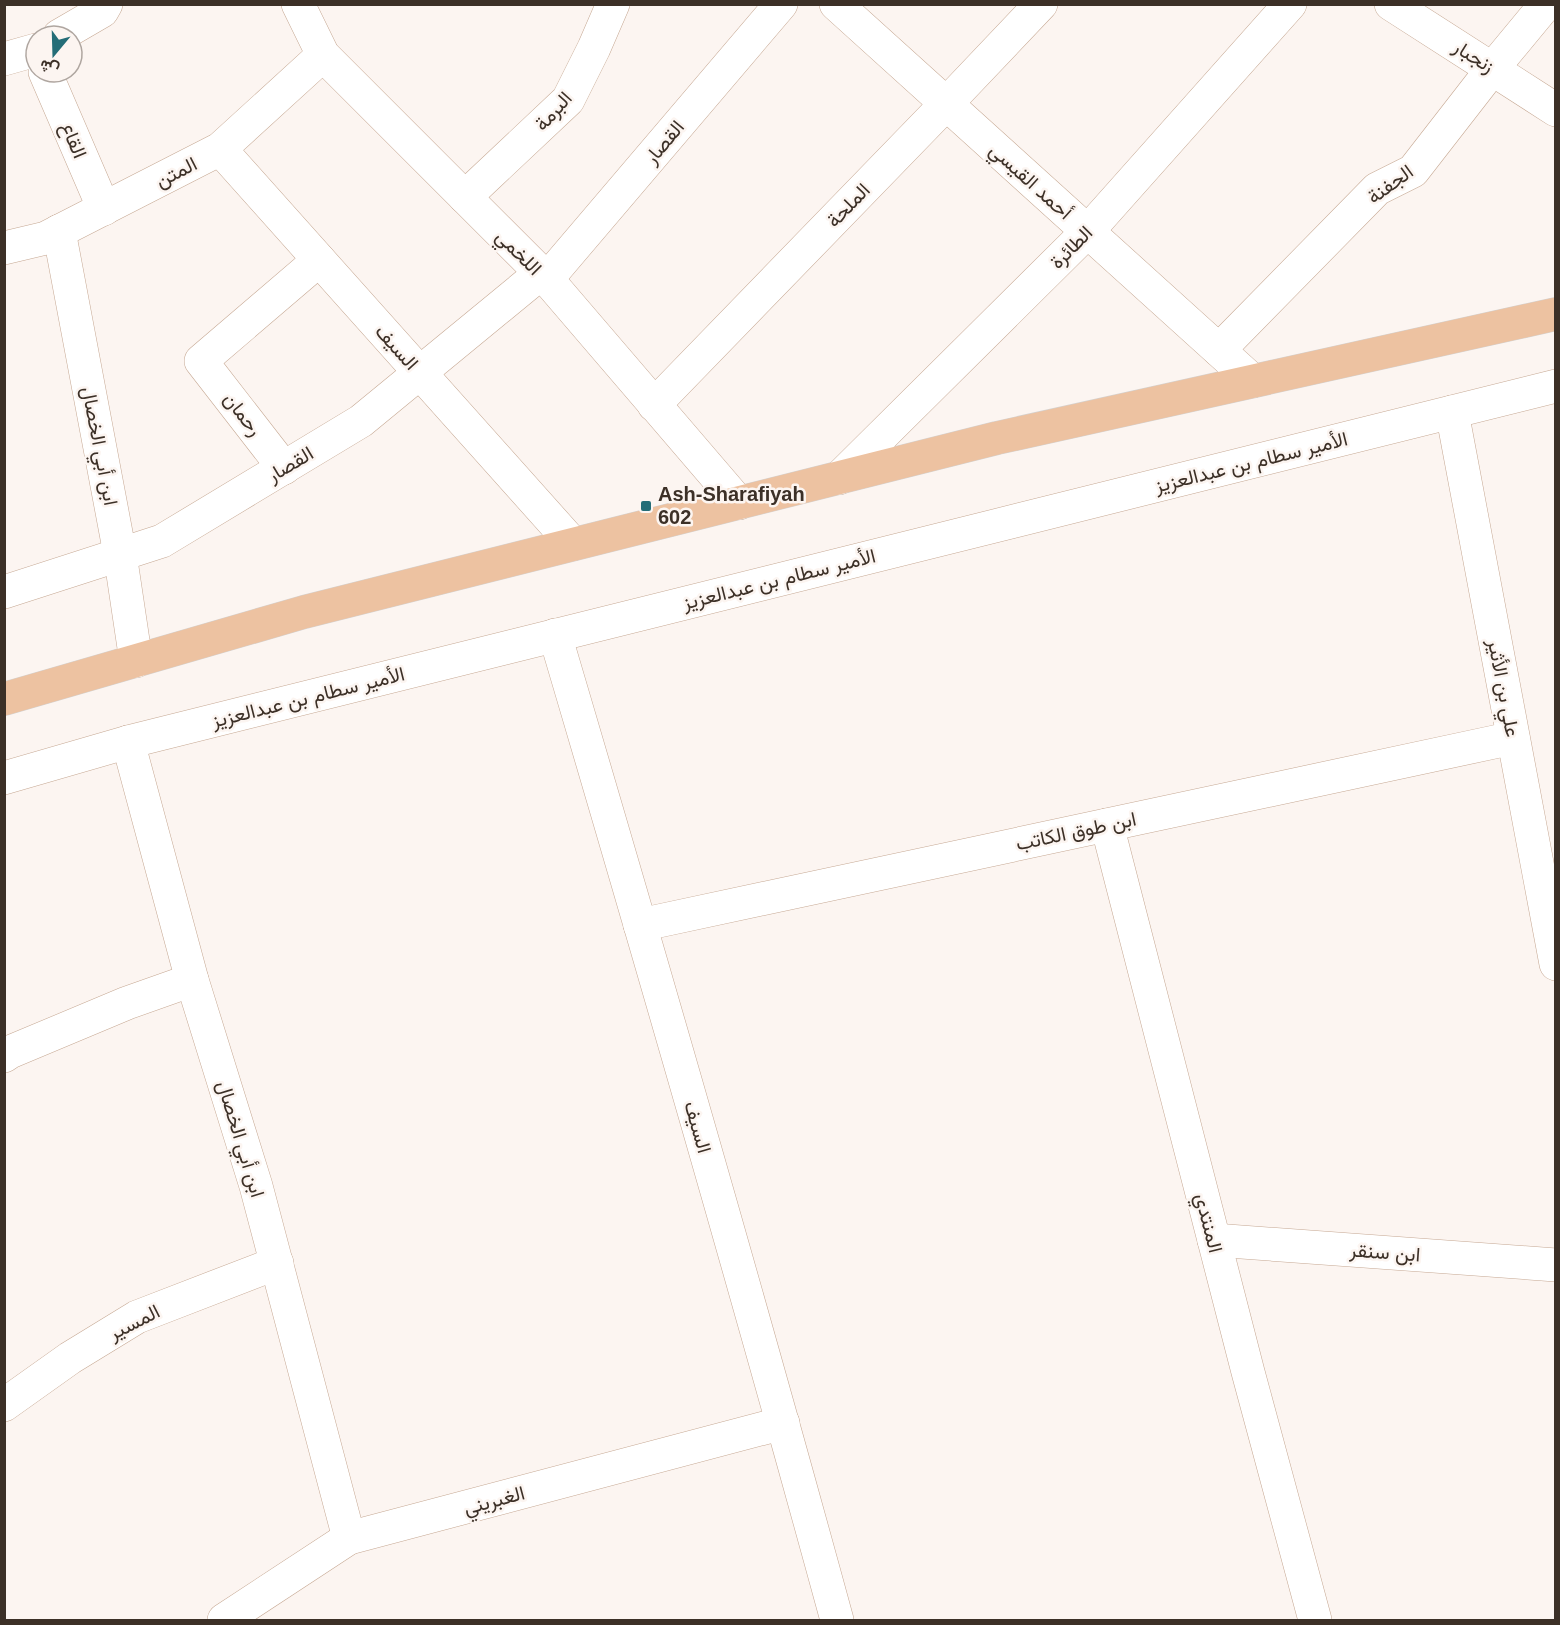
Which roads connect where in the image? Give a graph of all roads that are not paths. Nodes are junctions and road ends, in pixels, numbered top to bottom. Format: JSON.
{"nodes":[{"id":1,"x":106,"y":4,"type":"edge"},
{"id":2,"x":298,"y":4,"type":"edge"},
{"id":3,"x":613,"y":4,"type":"edge"},
{"id":4,"x":781,"y":4,"type":"edge"},
{"id":5,"x":836,"y":4,"type":"edge"},
{"id":6,"x":1041,"y":4,"type":"edge"},
{"id":7,"x":1290,"y":4,"type":"edge"},
{"id":8,"x":1391,"y":4,"type":"edge"},
{"id":9,"x":1546,"y":4,"type":"edge"},
{"id":10,"x":80,"y":24,"type":"edge"},
{"id":11,"x":24,"y":53,"type":"edge"},
{"id":12,"x":323,"y":56,"type":"junction"},
{"id":13,"x":4,"y":59,"type":"edge"},
{"id":14,"x":1493,"y":68,"type":"junction"},
{"id":15,"x":50,"y":84,"type":"edge"},
{"id":16,"x":946,"y":104,"type":"junction"},
{"id":17,"x":1556,"y":110,"type":"edge"},
{"id":18,"x":220,"y":149,"type":"junction"},
{"id":19,"x":465,"y":197,"type":"junction"},
{"id":20,"x":104,"y":209,"type":"junction"},
{"id":21,"x":59,"y":231,"type":"junction"},
{"id":22,"x":1087,"y":232,"type":"junction"},
{"id":23,"x":4,"y":248,"type":"edge"},
{"id":24,"x":319,"y":260,"type":"junction"},
{"id":25,"x":544,"y":276,"type":"junction"},
{"id":26,"x":1556,"y":314,"type":"edge"},
{"id":27,"x":1218,"y":350,"type":"junction"},
{"id":28,"x":420,"y":373,"type":"junction"},
{"id":29,"x":1253,"y":381,"type":"junction"},
{"id":30,"x":1556,"y":386,"type":"edge"},
{"id":31,"x":654,"y":405,"type":"junction"},
{"id":32,"x":1452,"y":412,"type":"junction"},
{"id":33,"x":284,"y":468,"type":"junction"},
{"id":34,"x":839,"y":478,"type":"junction"},
{"id":35,"x":739,"y":503,"type":"junction"},
{"id":36,"x":573,"y":544,"type":"junction"},
{"id":37,"x":120,"y":554,"type":"junction"},
{"id":38,"x":4,"y":592,"type":"edge"},
{"id":39,"x":555,"y":635,"type":"junction"},
{"id":40,"x":136,"y":661,"type":"junction"},
{"id":41,"x":4,"y":699,"type":"edge"},
{"id":42,"x":1513,"y":738,"type":"junction"},
{"id":43,"x":128,"y":742,"type":"junction"},
{"id":44,"x":4,"y":778,"type":"edge"},
{"id":45,"x":1107,"y":825,"type":"junction"},
{"id":46,"x":640,"y":925,"type":"junction"},
{"id":47,"x":1556,"y":964,"type":"edge"},
{"id":48,"x":192,"y":980,"type":"junction"},
{"id":49,"x":4,"y":1056,"type":"edge"},
{"id":50,"x":1214,"y":1240,"type":"junction"},
{"id":51,"x":277,"y":1263,"type":"junction"},
{"id":52,"x":1556,"y":1265,"type":"edge"},
{"id":53,"x":4,"y":1405,"type":"edge"},
{"id":54,"x":783,"y":1423,"type":"junction"},
{"id":55,"x":349,"y":1538,"type":"junction"},
{"id":56,"x":224,"y":1620,"type":"edge"},
{"id":57,"x":837,"y":1620,"type":"edge"},
{"id":58,"x":1316,"y":1620,"type":"edge"}],
"edges":[{"from":1,"to":10,"type":"street"},
{"from":2,"to":12,"type":"street","name":"اللخمي"},
{"from":3,"to":19,"type":"street","name":"البرمة"},
{"from":4,"to":25,"type":"street","name":"القصار"},
{"from":5,"to":16,"type":"street","name":"أحمد القيسي"},
{"from":6,"to":16,"type":"street","name":"الملحة"},
{"from":7,"to":22,"type":"street","name":"الطائرة"},
{"from":8,"to":14,"type":"street","name":"زنجبار"},
{"from":9,"to":14,"type":"street","name":"الجفنة"},
{"from":11,"to":13,"type":"street"},
{"from":12,"to":18,"type":"street","name":"المتن"},
{"from":12,"to":19,"type":"street","name":"اللخمي"},
{"from":14,"to":17,"type":"street","name":"زنجبار"},
{"from":14,"to":27,"type":"street","name":"الجفنة"},
{"from":15,"to":20,"type":"street","name":"القاع"},
{"from":16,"to":22,"type":"street","name":"أحمد القيسي"},
{"from":16,"to":31,"type":"street","name":"الملحة"},
{"from":18,"to":20,"type":"street","name":"المتن"},
{"from":18,"to":24,"type":"street","name":"السيف"},
{"from":19,"to":25,"type":"street","name":"اللخمي"},
{"from":20,"to":21,"type":"street","name":"المتن"},
{"from":21,"to":23,"type":"street","name":"المتن"},
{"from":21,"to":37,"type":"street","name":"ابن أبي الخصال"},
{"from":22,"to":27,"type":"street","name":"أحمد القيسي"},
{"from":22,"to":34,"type":"street","name":"الطائرة"},
{"from":24,"to":28,"type":"street","name":"السيف"},
{"from":24,"to":33,"type":"street","name":"رحمان"},
{"from":25,"to":28,"type":"street","name":"القصار"},
{"from":25,"to":31,"type":"street","name":"اللخمي"},
{"from":26,"to":29,"type":"main road"},
{"from":27,"to":29,"type":"street","name":"أحمد القيسي"},
{"from":28,"to":33,"type":"street","name":"القصار"},
{"from":28,"to":36,"type":"street","name":"السيف"},
{"from":29,"to":34,"type":"main road"},
{"from":30,"to":32,"type":"street","name":"الأمير سطام بن عبدالعزيز"},
{"from":31,"to":35,"type":"street","name":"اللخمي"},
{"from":32,"to":39,"type":"street","name":"الأمير سطام بن عبدالعزيز"},
{"from":32,"to":42,"type":"street","name":"علي بن الأثير"},
{"from":33,"to":37,"type":"street","name":"القصار"},
{"from":34,"to":35,"type":"main road"},
{"from":35,"to":36,"type":"main road"},
{"from":36,"to":40,"type":"main road"},
{"from":37,"to":38,"type":"street","name":"القصار"},
{"from":37,"to":40,"type":"street","name":"ابن أبي الخصال"},
{"from":39,"to":43,"type":"street","name":"الأمير سطام بن عبدالعزيز"},
{"from":39,"to":46,"type":"street","name":"السيف"},
{"from":40,"to":41,"type":"main road"},
{"from":42,"to":45,"type":"street","name":"ابن طوق الكاتب"},
{"from":42,"to":47,"type":"street","name":"علي بن الأثير"},
{"from":43,"to":44,"type":"street","name":"الأمير سطام بن عبدالعزيز"},
{"from":43,"to":48,"type":"street","name":"ابن أبي الخصال"},
{"from":45,"to":46,"type":"street","name":"ابن طوق الكاتب"},
{"from":45,"to":50,"type":"street","name":"المنتدي"},
{"from":46,"to":54,"type":"street","name":"السيف"},
{"from":48,"to":49,"type":"street"},
{"from":48,"to":51,"type":"street","name":"ابن أبي الخصال"},
{"from":50,"to":52,"type":"street","name":"ابن سنقر"},
{"from":50,"to":58,"type":"street","name":"المنتدي"},
{"from":51,"to":53,"type":"street","name":"المسير"},
{"from":51,"to":55,"type":"street","name":"ابن أبي الخصال"},
{"from":54,"to":55,"type":"street","name":"الغبريني"},
{"from":54,"to":57,"type":"street","name":"السيف"},
{"from":55,"to":56,"type":"street","name":"الغبريني"}]}
